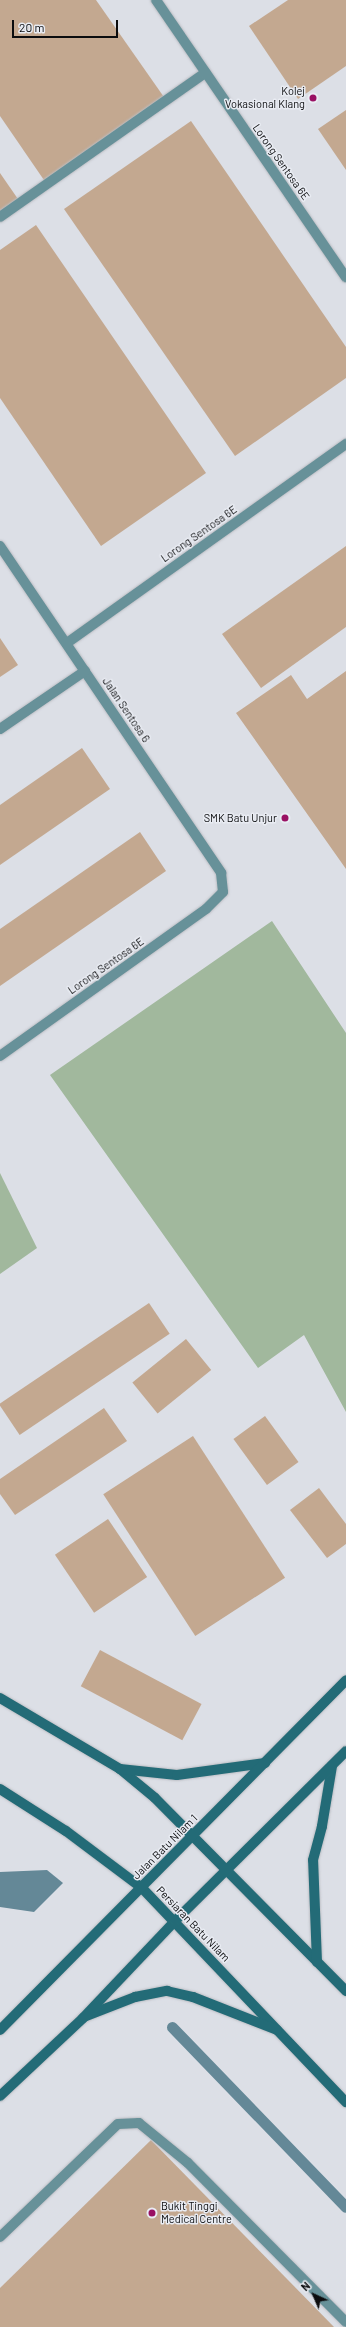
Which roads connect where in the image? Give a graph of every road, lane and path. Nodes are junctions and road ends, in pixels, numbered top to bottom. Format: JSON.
{"nodes":[{"id":1,"x":156,"y":0,"type":"edge"},
{"id":2,"x":205,"y":73,"type":"junction"},
{"id":3,"x":0,"y":217,"type":"edge"},
{"id":4,"x":346,"y":277,"type":"edge"},
{"id":5,"x":346,"y":444,"type":"edge"},
{"id":6,"x":0,"y":546,"type":"edge"},
{"id":7,"x":67,"y":643,"type":"junction"},
{"id":8,"x":85,"y":671,"type":"junction"},
{"id":9,"x":0,"y":730,"type":"edge"},
{"id":10,"x":223,"y":892,"type":"joint"},
{"id":11,"x":0,"y":1056,"type":"edge"},
{"id":12,"x":346,"y":1680,"type":"edge"},
{"id":13,"x":0,"y":1698,"type":"edge"},
{"id":14,"x":346,"y":1751,"type":"edge"},
{"id":15,"x":265,"y":1763,"type":"junction"},
{"id":16,"x":332,"y":1766,"type":"junction"},
{"id":17,"x":120,"y":1769,"type":"junction"},
{"id":18,"x":0,"y":1789,"type":"edge"},
{"id":19,"x":194,"y":1836,"type":"junction"},
{"id":20,"x":228,"y":1871,"type":"junction"},
{"id":21,"x":142,"y":1888,"type":"junction"},
{"id":22,"x":175,"y":1921,"type":"junction"},
{"id":23,"x":316,"y":1962,"type":"junction"},
{"id":24,"x":346,"y":1992,"type":"edge"},
{"id":25,"x":83,"y":2018,"type":"junction"},
{"id":26,"x":0,"y":2030,"type":"edge"},
{"id":27,"x":280,"y":2032,"type":"junction"},
{"id":28,"x":0,"y":2096,"type":"edge"},
{"id":29,"x":346,"y":2102,"type":"edge"},
{"id":30,"x":0,"y":2237,"type":"edge"},
{"id":31,"x":346,"y":2322,"type":"edge"}],
"edges":[{"from":1,"to":2,"type":"street","name":"Lorong Sentosa 6E"},
{"from":2,"to":3,"type":"street"},
{"from":2,"to":4,"type":"street","name":"Lorong Sentosa 6E"},
{"from":5,"to":7,"type":"street","name":"Lorong Sentosa 6E"},
{"from":6,"to":7,"type":"street","name":"Jalan Sentosa 6"},
{"from":7,"to":8,"type":"street","name":"Jalan Sentosa 6"},
{"from":8,"to":9,"type":"street"},
{"from":8,"to":10,"type":"street","name":"Jalan Sentosa 6"},
{"from":10,"to":11,"type":"street","name":"Lorong Sentosa 6E"},
{"from":12,"to":15,"type":"main road","name":"Jalan Batu Nilam 1"},
{"from":13,"to":17,"type":"main road"},
{"from":14,"to":16,"type":"main road"},
{"from":15,"to":17,"type":"main road"},
{"from":15,"to":19,"type":"main road","name":"Jalan Batu Nilam 1"},
{"from":16,"to":20,"type":"main road"},
{"from":16,"to":23,"type":"main road"},
{"from":17,"to":19,"type":"main road"},
{"from":18,"to":21,"type":"main road","name":"Persiaran Batu Nilam"},
{"from":19,"to":20,"type":"main road"},
{"from":19,"to":21,"type":"main road","name":"Jalan Batu Nilam 1"},
{"from":20,"to":22,"type":"main road"},
{"from":20,"to":23,"type":"main road"},
{"from":21,"to":22,"type":"main road","name":"Persiaran Batu Nilam"},
{"from":21,"to":26,"type":"main road","name":"Jalan Batu Nilam 1"},
{"from":22,"to":25,"type":"main road"},
{"from":22,"to":27,"type":"main road","name":"Persiaran Batu Nilam"},
{"from":23,"to":24,"type":"main road"},
{"from":25,"to":27,"type":"main road"},
{"from":25,"to":28,"type":"main road"},
{"from":27,"to":29,"type":"main road","name":"Persiaran Batu Nilam"},
{"from":30,"to":31,"type":"street"}]}
